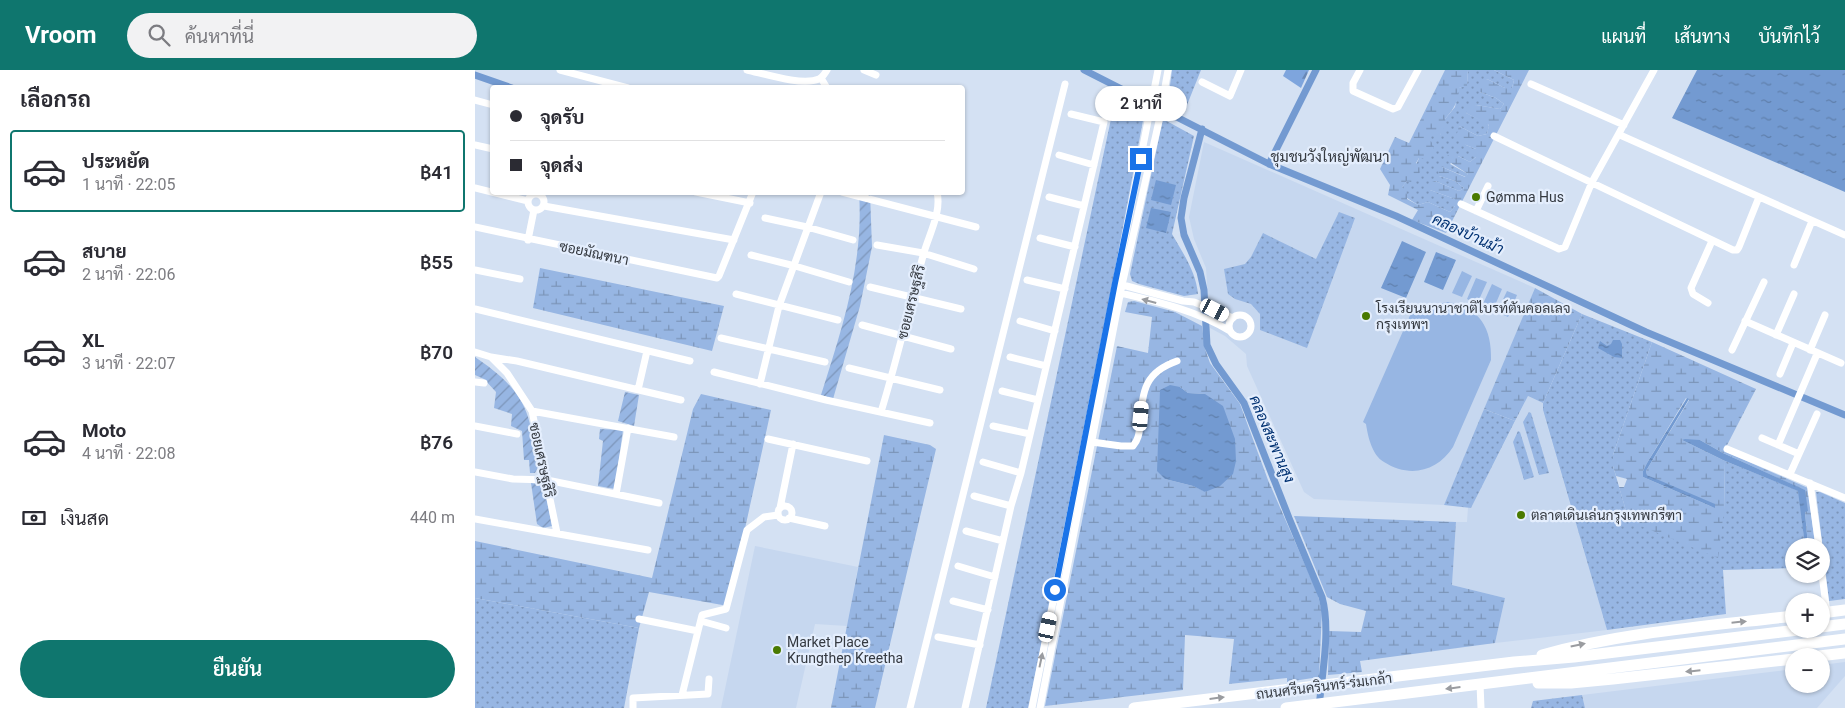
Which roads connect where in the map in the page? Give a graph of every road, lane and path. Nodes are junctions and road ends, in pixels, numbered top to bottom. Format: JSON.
{"nodes":[{"id":1,"x":560,"y":70,"type":"edge"},
{"id":2,"x":747,"y":70,"type":"edge"},
{"id":3,"x":827,"y":70,"type":"edge"},
{"id":4,"x":864,"y":70,"type":"edge"},
{"id":5,"x":1158,"y":70,"type":"edge"},
{"id":6,"x":1168,"y":70,"type":"edge"},
{"id":7,"x":1241,"y":70,"type":"edge"},
{"id":8,"x":1360,"y":70,"type":"edge"},
{"id":9,"x":1419,"y":70,"type":"edge"},
{"id":10,"x":1654,"y":70,"type":"edge"},
{"id":11,"x":578,"y":72,"type":"edge"},
{"id":12,"x":876,"y":75,"type":"dead end"},
{"id":13,"x":821,"y":78,"type":"junction"},
{"id":14,"x":1202,"y":82,"type":"dead end"},
{"id":15,"x":1065,"y":84,"type":"dead end"},
{"id":16,"x":1531,"y":84,"type":"dead end"},
{"id":17,"x":619,"y":85,"type":"edge"},
{"id":18,"x":825,"y":85,"type":"edge"},
{"id":19,"x":475,"y":100,"type":"edge"},
{"id":20,"x":490,"y":104,"type":"edge"},
{"id":21,"x":1071,"y":114,"type":"dead end"},
{"id":22,"x":1625,"y":125,"type":"junction"},
{"id":23,"x":1620,"y":135,"type":"junction"},
{"id":24,"x":1494,"y":136,"type":"dead end"},
{"id":25,"x":475,"y":145,"type":"edge"},
{"id":26,"x":490,"y":149,"type":"edge"},
{"id":27,"x":1059,"y":155,"type":"dead end"},
{"id":28,"x":1094,"y":165,"type":"junction"},
{"id":29,"x":1593,"y":182,"type":"junction"},
{"id":30,"x":1488,"y":186,"type":"dead end"},
{"id":31,"x":475,"y":188,"type":"edge"},
{"id":32,"x":490,"y":192,"type":"edge"},
{"id":33,"x":502,"y":195,"type":"edge"},
{"id":34,"x":533,"y":195,"type":"edge"},
{"id":35,"x":542,"y":195,"type":"edge"},
{"id":36,"x":711,"y":195,"type":"edge"},
{"id":37,"x":752,"y":195,"type":"edge"},
{"id":38,"x":820,"y":195,"type":"edge"},
{"id":39,"x":853,"y":195,"type":"edge"},
{"id":40,"x":937,"y":195,"type":"edge"},
{"id":41,"x":1759,"y":197,"type":"junction"},
{"id":42,"x":1049,"y":198,"type":"dead end"},
{"id":43,"x":528,"y":202,"type":"junction"},
{"id":44,"x":750,"y":203,"type":"junction"},
{"id":45,"x":1461,"y":204,"type":"dead end"},
{"id":46,"x":544,"y":206,"type":"junction"},
{"id":47,"x":1084,"y":206,"type":"junction"},
{"id":48,"x":534,"y":210,"type":"junction"},
{"id":49,"x":1476,"y":211,"type":"junction"},
{"id":50,"x":935,"y":217,"type":"junction"},
{"id":51,"x":765,"y":218,"type":"dead end"},
{"id":52,"x":1812,"y":221,"type":"junction"},
{"id":53,"x":475,"y":227,"type":"edge"},
{"id":54,"x":807,"y":227,"type":"junction"},
{"id":55,"x":976,"y":227,"type":"dead end"},
{"id":56,"x":1845,"y":235,"type":"edge"},
{"id":57,"x":1039,"y":238,"type":"dead end"},
{"id":58,"x":528,"y":240,"type":"junction"},
{"id":59,"x":733,"y":240,"type":"junction"},
{"id":60,"x":853,"y":240,"type":"dead end"},
{"id":61,"x":1712,"y":241,"type":"junction"},
{"id":62,"x":877,"y":245,"type":"dead end"},
{"id":63,"x":1075,"y":247,"type":"junction"},
{"id":64,"x":923,"y":253,"type":"junction"},
{"id":65,"x":751,"y":255,"type":"dead end"},
{"id":66,"x":1794,"y":265,"type":"dead end"},
{"id":67,"x":795,"y":266,"type":"junction"},
{"id":68,"x":974,"y":269,"type":"dead end"},
{"id":69,"x":475,"y":271,"type":"edge"},
{"id":70,"x":520,"y":280,"type":"dead end"},
{"id":71,"x":1027,"y":280,"type":"dead end"},
{"id":72,"x":849,"y":282,"type":"dead end"},
{"id":73,"x":1764,"y":282,"type":"dead end"},
{"id":74,"x":870,"y":287,"type":"dead end"},
{"id":75,"x":1118,"y":288,"type":"junction"},
{"id":76,"x":1065,"y":289,"type":"junction"},
{"id":77,"x":736,"y":294,"type":"dead end"},
{"id":78,"x":1794,"y":294,"type":"dead end"},
{"id":79,"x":912,"y":296,"type":"junction"},
{"id":80,"x":1708,"y":304,"type":"dead end"},
{"id":81,"x":779,"y":306,"type":"junction"},
{"id":82,"x":475,"y":309,"type":"edge"},
{"id":83,"x":961,"y":309,"type":"dead end"},
{"id":84,"x":1825,"y":315,"type":"dead end"},
{"id":85,"x":1233,"y":318,"type":"junction"},
{"id":86,"x":839,"y":320,"type":"dead end"},
{"id":87,"x":1020,"y":322,"type":"dead end"},
{"id":88,"x":1745,"y":322,"type":"junction"},
{"id":89,"x":862,"y":325,"type":"dead end"},
{"id":90,"x":1055,"y":331,"type":"junction"},
{"id":91,"x":1230,"y":331,"type":"junction"},
{"id":92,"x":1776,"y":335,"type":"junction"},
{"id":93,"x":903,"y":336,"type":"junction"},
{"id":94,"x":721,"y":338,"type":"dead end"},
{"id":95,"x":1793,"y":343,"type":"junction"},
{"id":96,"x":769,"y":349,"type":"junction"},
{"id":97,"x":951,"y":349,"type":"dead end"},
{"id":98,"x":1732,"y":350,"type":"dead end"},
{"id":99,"x":1809,"y":350,"type":"junction"},
{"id":100,"x":647,"y":351,"type":"junction"},
{"id":101,"x":475,"y":352,"type":"edge"},
{"id":102,"x":1817,"y":354,"type":"junction"},
{"id":103,"x":491,"y":357,"type":"junction"},
{"id":104,"x":1010,"y":357,"type":"dead end"},
{"id":105,"x":1177,"y":360,"type":"dead end"},
{"id":106,"x":690,"y":361,"type":"dead end"},
{"id":107,"x":825,"y":362,"type":"dead end"},
{"id":108,"x":1841,"y":363,"type":"dead end"},
{"id":109,"x":1046,"y":366,"type":"junction"},
{"id":110,"x":849,"y":368,"type":"dead end"},
{"id":111,"x":713,"y":372,"type":"dead end"},
{"id":112,"x":1780,"y":374,"type":"dead end"},
{"id":113,"x":891,"y":377,"type":"junction"},
{"id":114,"x":475,"y":382,"type":"edge"},
{"id":115,"x":483,"y":384,"type":"dead end"},
{"id":116,"x":760,"y":384,"type":"junction"},
{"id":117,"x":638,"y":390,"type":"junction"},
{"id":118,"x":940,"y":390,"type":"dead end"},
{"id":119,"x":1002,"y":391,"type":"dead end"},
{"id":120,"x":681,"y":400,"type":"dead end"},
{"id":121,"x":1038,"y":400,"type":"junction"},
{"id":122,"x":532,"y":411,"type":"junction"},
{"id":123,"x":881,"y":412,"type":"junction"},
{"id":124,"x":1817,"y":414,"type":"dead end"},
{"id":125,"x":930,"y":423,"type":"dead end"},
{"id":126,"x":475,"y":426,"type":"edge"},
{"id":127,"x":993,"y":426,"type":"dead end"},
{"id":128,"x":628,"y":428,"type":"junction"},
{"id":129,"x":517,"y":434,"type":"dead end"},
{"id":130,"x":1030,"y":434,"type":"junction"},
{"id":131,"x":674,"y":437,"type":"dead end"},
{"id":132,"x":1762,"y":438,"type":"dead end"},
{"id":133,"x":768,"y":439,"type":"dead end"},
{"id":134,"x":1092,"y":442,"type":"junction"},
{"id":135,"x":793,"y":444,"type":"junction"},
{"id":136,"x":1778,"y":445,"type":"junction"},
{"id":137,"x":1727,"y":449,"type":"dead end"},
{"id":138,"x":1799,"y":454,"type":"junction"},
{"id":139,"x":867,"y":461,"type":"dead end"},
{"id":140,"x":983,"y":462,"type":"dead end"},
{"id":141,"x":475,"y":472,"type":"edge"},
{"id":142,"x":1021,"y":472,"type":"junction"},
{"id":143,"x":1790,"y":474,"type":"junction"},
{"id":144,"x":547,"y":480,"type":"junction"},
{"id":145,"x":1810,"y":483,"type":"junction"},
{"id":146,"x":616,"y":494,"type":"junction"},
{"id":147,"x":975,"y":496,"type":"dead end"},
{"id":148,"x":1845,"y":498,"type":"edge"},
{"id":149,"x":659,"y":503,"type":"dead end"},
{"id":150,"x":1011,"y":506,"type":"junction"},
{"id":151,"x":779,"y":512,"type":"junction"},
{"id":152,"x":789,"y":518,"type":"junction"},
{"id":153,"x":475,"y":519,"type":"edge"},
{"id":154,"x":825,"y":526,"type":"dead end"},
{"id":155,"x":966,"y":531,"type":"dead end"},
{"id":156,"x":557,"y":533,"type":"junction"},
{"id":157,"x":1818,"y":538,"type":"edge"},
{"id":158,"x":1003,"y":541,"type":"junction"},
{"id":159,"x":648,"y":550,"type":"dead end"},
{"id":160,"x":958,"y":566,"type":"dead end"},
{"id":161,"x":995,"y":576,"type":"junction"},
{"id":162,"x":953,"y":601,"type":"dead end"},
{"id":163,"x":988,"y":610,"type":"junction"},
{"id":164,"x":1845,"y":610,"type":"edge"},
{"id":165,"x":1830,"y":612,"type":"edge"},
{"id":166,"x":1785,"y":617,"type":"edge"},
{"id":167,"x":639,"y":619,"type":"dead end"},
{"id":168,"x":701,"y":621,"type":"junction"},
{"id":169,"x":1845,"y":624,"type":"edge"},
{"id":170,"x":1830,"y":626,"type":"edge"},
{"id":171,"x":726,"y":628,"type":"dead end"},
{"id":172,"x":698,"y":631,"type":"junction"},
{"id":173,"x":1785,"y":631,"type":"edge"},
{"id":174,"x":939,"y":637,"type":"dead end"},
{"id":175,"x":1845,"y":639,"type":"edge"},
{"id":176,"x":980,"y":645,"type":"junction"},
{"id":177,"x":1845,"y":653,"type":"edge"},
{"id":178,"x":1830,"y":655,"type":"edge"},
{"id":179,"x":1785,"y":660,"type":"edge"},
{"id":180,"x":1514,"y":662,"type":"junction"},
{"id":181,"x":709,"y":679,"type":"dead end"},
{"id":182,"x":1519,"y":680,"type":"junction"},
{"id":183,"x":1481,"y":684,"type":"junction"},
{"id":184,"x":682,"y":696,"type":"junction"},
{"id":185,"x":633,"y":708,"type":"edge"},
{"id":186,"x":910,"y":708,"type":"edge"},
{"id":187,"x":965,"y":708,"type":"edge"},
{"id":188,"x":1032,"y":708,"type":"edge"},
{"id":189,"x":1040,"y":708,"type":"edge"},
{"id":190,"x":1134,"y":708,"type":"edge"},
{"id":191,"x":1286,"y":708,"type":"edge"},
{"id":192,"x":1481,"y":708,"type":"edge"}],
"edges":[{"from":1,"to":11,"type":"street"},
{"from":2,"to":13,"type":"street"},
{"from":3,"to":13,"type":"street"},
{"from":4,"to":12,"type":"street"},
{"from":5,"to":75,"type":"street"},
{"from":6,"to":75,"type":"street"},
{"from":7,"to":14,"type":"street"},
{"from":8,"to":9,"type":"street"},
{"from":10,"to":22,"type":"street"},
{"from":11,"to":17,"type":"street"},
{"from":13,"to":18,"type":"street"},
{"from":15,"to":186,"type":"street"},
{"from":16,"to":22,"type":"street"},
{"from":19,"to":20,"type":"street"},
{"from":21,"to":28,"type":"street"},
{"from":22,"to":23,"type":"street"},
{"from":23,"to":29,"type":"street"},
{"from":23,"to":41,"type":"street"},
{"from":24,"to":29,"type":"street"},
{"from":25,"to":26,"type":"street"},
{"from":27,"to":28,"type":"street"},
{"from":28,"to":47,"type":"street"},
{"from":29,"to":49,"type":"street"},
{"from":29,"to":61,"type":"street"},
{"from":30,"to":49,"type":"street"},
{"from":31,"to":32,"type":"street"},
{"from":33,"to":43,"type":"street"},
{"from":34,"to":43,"type":"street"},
{"from":35,"to":46,"type":"street"},
{"from":36,"to":44,"type":"street"},
{"from":37,"to":44,"type":"street"},
{"from":38,"to":54,"type":"street"},
{"from":39,"to":50,"type":"street"},
{"from":40,"to":50,"type":"street","name":"ซอยเศรษฐสิริ"},
{"from":41,"to":52,"type":"street"},
{"from":41,"to":61,"type":"street"},
{"from":42,"to":47,"type":"street"},
{"from":43,"to":48,"type":"street"},
{"from":44,"to":59,"type":"street"},
{"from":45,"to":49,"type":"street"},
{"from":46,"to":48,"type":"street"},
{"from":46,"to":59,"type":"street"},
{"from":47,"to":63,"type":"street"},
{"from":48,"to":58,"type":"street"},
{"from":50,"to":55,"type":"street"},
{"from":50,"to":64,"type":"street","name":"ซอยเศรษฐสิริ"},
{"from":51,"to":54,"type":"street"},
{"from":52,"to":56,"type":"street"},
{"from":52,"to":66,"type":"street"},
{"from":53,"to":58,"type":"street","name":"ซอยมัณฑนา"},
{"from":54,"to":60,"type":"street"},
{"from":54,"to":67,"type":"street"},
{"from":57,"to":63,"type":"street"},
{"from":58,"to":59,"type":"street","name":"ซอยมัณฑนา"},
{"from":61,"to":80,"type":"street"},
{"from":62,"to":64,"type":"street"},
{"from":63,"to":76,"type":"street"},
{"from":64,"to":68,"type":"street"},
{"from":64,"to":79,"type":"street","name":"ซอยเศรษฐสิริ"},
{"from":65,"to":67,"type":"street"},
{"from":67,"to":72,"type":"street"},
{"from":67,"to":81,"type":"street"},
{"from":69,"to":70,"type":"street"},
{"from":71,"to":76,"type":"street"},
{"from":73,"to":88,"type":"street"},
{"from":74,"to":79,"type":"street"},
{"from":75,"to":85,"type":"street"},
{"from":91,"to":75,"type":"street","one_way":true},
{"from":75,"to":134,"type":"street"},
{"from":188,"to":75,"type":"street","one_way":true},
{"from":76,"to":90,"type":"street"},
{"from":77,"to":81,"type":"street"},
{"from":78,"to":92,"type":"street"},
{"from":79,"to":83,"type":"street"},
{"from":79,"to":93,"type":"street","name":"ซอยเศรษฐสิริ"},
{"from":81,"to":86,"type":"street"},
{"from":81,"to":96,"type":"street"},
{"from":82,"to":100,"type":"street"},
{"from":84,"to":99,"type":"street"},
{"from":85,"to":91,"type":"street"},
{"from":85,"to":91,"type":"street"},
{"from":87,"to":90,"type":"street"},
{"from":88,"to":92,"type":"street"},
{"from":88,"to":98,"type":"street"},
{"from":89,"to":93,"type":"street"},
{"from":90,"to":109,"type":"street"},
{"from":92,"to":95,"type":"street"},
{"from":93,"to":97,"type":"street"},
{"from":93,"to":113,"type":"street","name":"ซอยเศรษฐสิริ"},
{"from":94,"to":96,"type":"street"},
{"from":95,"to":99,"type":"street"},
{"from":95,"to":112,"type":"street"},
{"from":96,"to":107,"type":"street"},
{"from":96,"to":116,"type":"street"},
{"from":99,"to":102,"type":"street"},
{"from":100,"to":106,"type":"street"},
{"from":100,"to":117,"type":"street"},
{"from":101,"to":103,"type":"street","name":"ซอยเศรษฐสิริ"},
{"from":102,"to":108,"type":"street"},
{"from":102,"to":136,"type":"street"},
{"from":103,"to":117,"type":"street"},
{"from":103,"to":122,"type":"street","name":"ซอยเศรษฐสิริ"},
{"from":104,"to":109,"type":"street"},
{"from":105,"to":134,"type":"street"},
{"from":109,"to":121,"type":"street"},
{"from":110,"to":113,"type":"street"},
{"from":111,"to":116,"type":"street"},
{"from":113,"to":118,"type":"street"},
{"from":113,"to":123,"type":"street","name":"ซอยเศรษฐสิริ"},
{"from":114,"to":115,"type":"street"},
{"from":116,"to":123,"type":"street"},
{"from":117,"to":120,"type":"street"},
{"from":119,"to":121,"type":"street"},
{"from":121,"to":130,"type":"street"},
{"from":122,"to":128,"type":"street"},
{"from":122,"to":144,"type":"street","name":"ซอยเศรษฐสิริ"},
{"from":123,"to":125,"type":"street"},
{"from":124,"to":138,"type":"street"},
{"from":126,"to":129,"type":"street"},
{"from":127,"to":130,"type":"street"},
{"from":128,"to":131,"type":"street"},
{"from":128,"to":146,"type":"street"},
{"from":130,"to":142,"type":"street"},
{"from":132,"to":136,"type":"street"},
{"from":133,"to":135,"type":"street"},
{"from":134,"to":189,"type":"street"},
{"from":135,"to":139,"type":"street"},
{"from":135,"to":151,"type":"street"},
{"from":136,"to":138,"type":"street"},
{"from":137,"to":143,"type":"street"},
{"from":138,"to":143,"type":"street"},
{"from":140,"to":142,"type":"street"},
{"from":141,"to":144,"type":"street"},
{"from":142,"to":150,"type":"street"},
{"from":143,"to":145,"type":"street"},
{"from":144,"to":146,"type":"street"},
{"from":144,"to":156,"type":"street","name":"ซอยเศรษฐสิริ"},
{"from":145,"to":148,"type":"street"},
{"from":145,"to":157,"type":"street"},
{"from":146,"to":149,"type":"street"},
{"from":147,"to":150,"type":"street"},
{"from":150,"to":158,"type":"street"},
{"from":151,"to":152,"type":"street"},
{"from":151,"to":152,"type":"street"},
{"from":151,"to":168,"type":"street"},
{"from":152,"to":154,"type":"street"},
{"from":153,"to":156,"type":"street"},
{"from":155,"to":158,"type":"street"},
{"from":156,"to":159,"type":"street"},
{"from":158,"to":161,"type":"street"},
{"from":160,"to":161,"type":"street"},
{"from":161,"to":163,"type":"street"},
{"from":162,"to":163,"type":"street"},
{"from":163,"to":176,"type":"street"},
{"from":164,"to":165,"type":"main road"},
{"from":180,"to":166,"type":"main road","name":"ถนนศรีนครินทร์-ร่มเกล้า","one_way":true},
{"from":167,"to":172,"type":"street"},
{"from":168,"to":171,"type":"street"},
{"from":168,"to":172,"type":"street"},
{"from":169,"to":170,"type":"main road"},
{"from":172,"to":184,"type":"street"},
{"from":173,"to":180,"type":"main road","name":"ถนนศรีนครินทร์-ร่มเกล้า"},
{"from":174,"to":176,"type":"street"},
{"from":175,"to":182,"type":"main road","name":"ถนนศรีนครินทร์-ร่มเกล้า"},
{"from":176,"to":187,"type":"street"},
{"from":177,"to":178,"type":"main road"},
{"from":179,"to":182,"type":"main road","name":"ถนนศรีนครินทร์-ร่มเกล้า","one_way":true},
{"from":190,"to":180,"type":"main road","name":"ถนนศรีนครินทร์-ร่มเกล้า","one_way":true},
{"from":181,"to":184,"type":"street"},
{"from":182,"to":183,"type":"main road","name":"ถนนศรีนครินทร์-ร่มเกล้า"},
{"from":183,"to":191,"type":"main road","name":"ถนนศรีนครินทร์-ร่มเกล้า","one_way":true},
{"from":183,"to":192,"type":"street"},
{"from":184,"to":185,"type":"street"}]}
